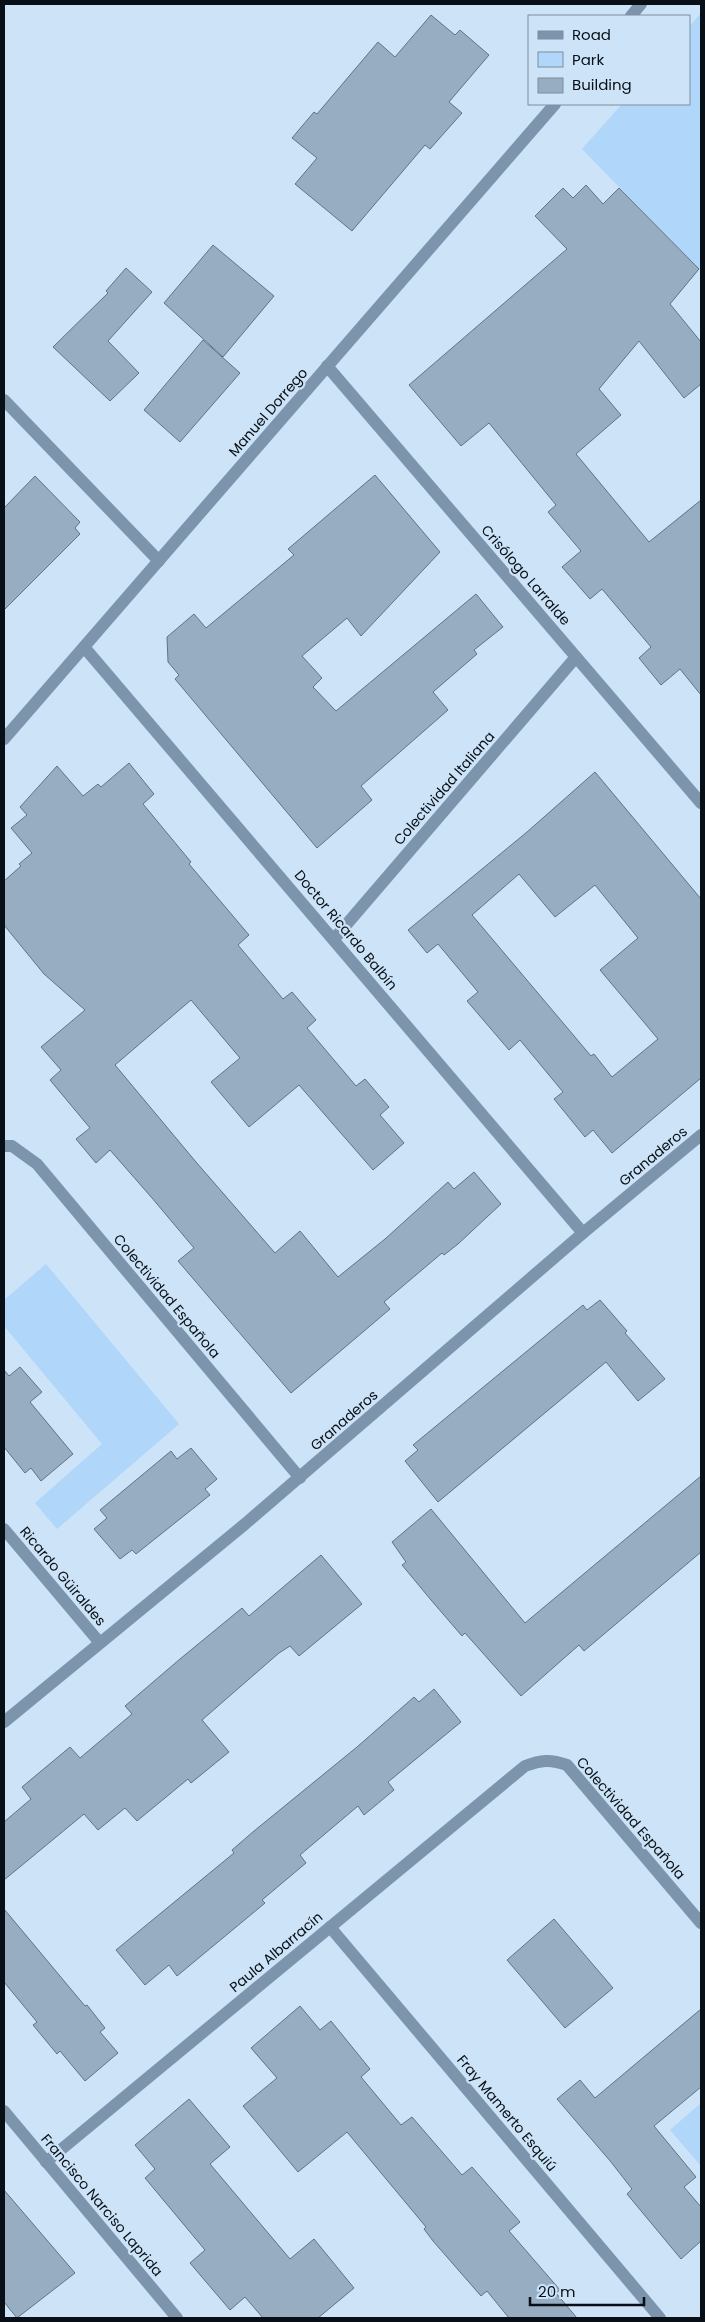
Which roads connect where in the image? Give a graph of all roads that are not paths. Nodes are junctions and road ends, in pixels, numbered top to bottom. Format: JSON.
{"nodes":[{"id":1,"x":641,"y":4,"type":"edge"},
{"id":2,"x":631,"y":15,"type":"edge"},
{"id":3,"x":554,"y":105,"type":"edge"},
{"id":4,"x":327,"y":366,"type":"junction"},
{"id":5,"x":4,"y":400,"type":"edge"},
{"id":6,"x":159,"y":561,"type":"junction"},
{"id":7,"x":84,"y":647,"type":"junction"},
{"id":8,"x":576,"y":657,"type":"junction"},
{"id":9,"x":4,"y":739,"type":"edge"},
{"id":10,"x":701,"y":803,"type":"edge"},
{"id":11,"x":334,"y":939,"type":"junction"},
{"id":12,"x":701,"y":1136,"type":"edge"},
{"id":13,"x":4,"y":1146,"type":"edge"},
{"id":14,"x":584,"y":1233,"type":"junction"},
{"id":15,"x":300,"y":1478,"type":"junction"},
{"id":16,"x":4,"y":1529,"type":"edge"},
{"id":17,"x":100,"y":1643,"type":"junction"},
{"id":18,"x":4,"y":1722,"type":"edge"},
{"id":19,"x":525,"y":1766,"type":"joint"},
{"id":20,"x":701,"y":1922,"type":"edge"},
{"id":21,"x":330,"y":1926,"type":"junction"},
{"id":22,"x":4,"y":2111,"type":"edge"},
{"id":23,"x":46,"y":2162,"type":"junction"},
{"id":24,"x":177,"y":2318,"type":"edge"},
{"id":25,"x":660,"y":2318,"type":"edge"}],
"edges":[{"from":1,"to":2,"type":"street"},
{"from":3,"to":4,"type":"street","name":"Manuel Dorrego"},
{"from":4,"to":6,"type":"street","name":"Manuel Dorrego"},
{"from":4,"to":8,"type":"street","name":"Crisólogo Larralde"},
{"from":5,"to":6,"type":"street"},
{"from":6,"to":7,"type":"street","name":"Manuel Dorrego"},
{"from":7,"to":9,"type":"street","name":"Manuel Dorrego"},
{"from":7,"to":11,"type":"street","name":"Doctor Ricardo Balbín"},
{"from":8,"to":10,"type":"street","name":"Crisólogo Larralde"},
{"from":8,"to":11,"type":"street","name":"Colectividad Italiana"},
{"from":11,"to":14,"type":"street","name":"Doctor Ricardo Balbín"},
{"from":12,"to":14,"type":"street","name":"Granaderos"},
{"from":13,"to":15,"type":"street","name":"Colectividad Española"},
{"from":14,"to":15,"type":"street","name":"Granaderos"},
{"from":15,"to":17,"type":"street","name":"Granaderos"},
{"from":16,"to":17,"type":"street","name":"Ricardo Güiraldes"},
{"from":17,"to":18,"type":"street","name":"Granaderos"},
{"from":19,"to":20,"type":"street","name":"Colectividad Española"},
{"from":19,"to":21,"type":"street","name":"Paula Albarracín"},
{"from":21,"to":23,"type":"street","name":"Paula Albarracín"},
{"from":21,"to":25,"type":"street","name":"Fray Mamerto Esquiú"},
{"from":22,"to":23,"type":"street","name":"Francisco Narciso Laprida"},
{"from":23,"to":24,"type":"street","name":"Francisco Narciso Laprida"}]}
